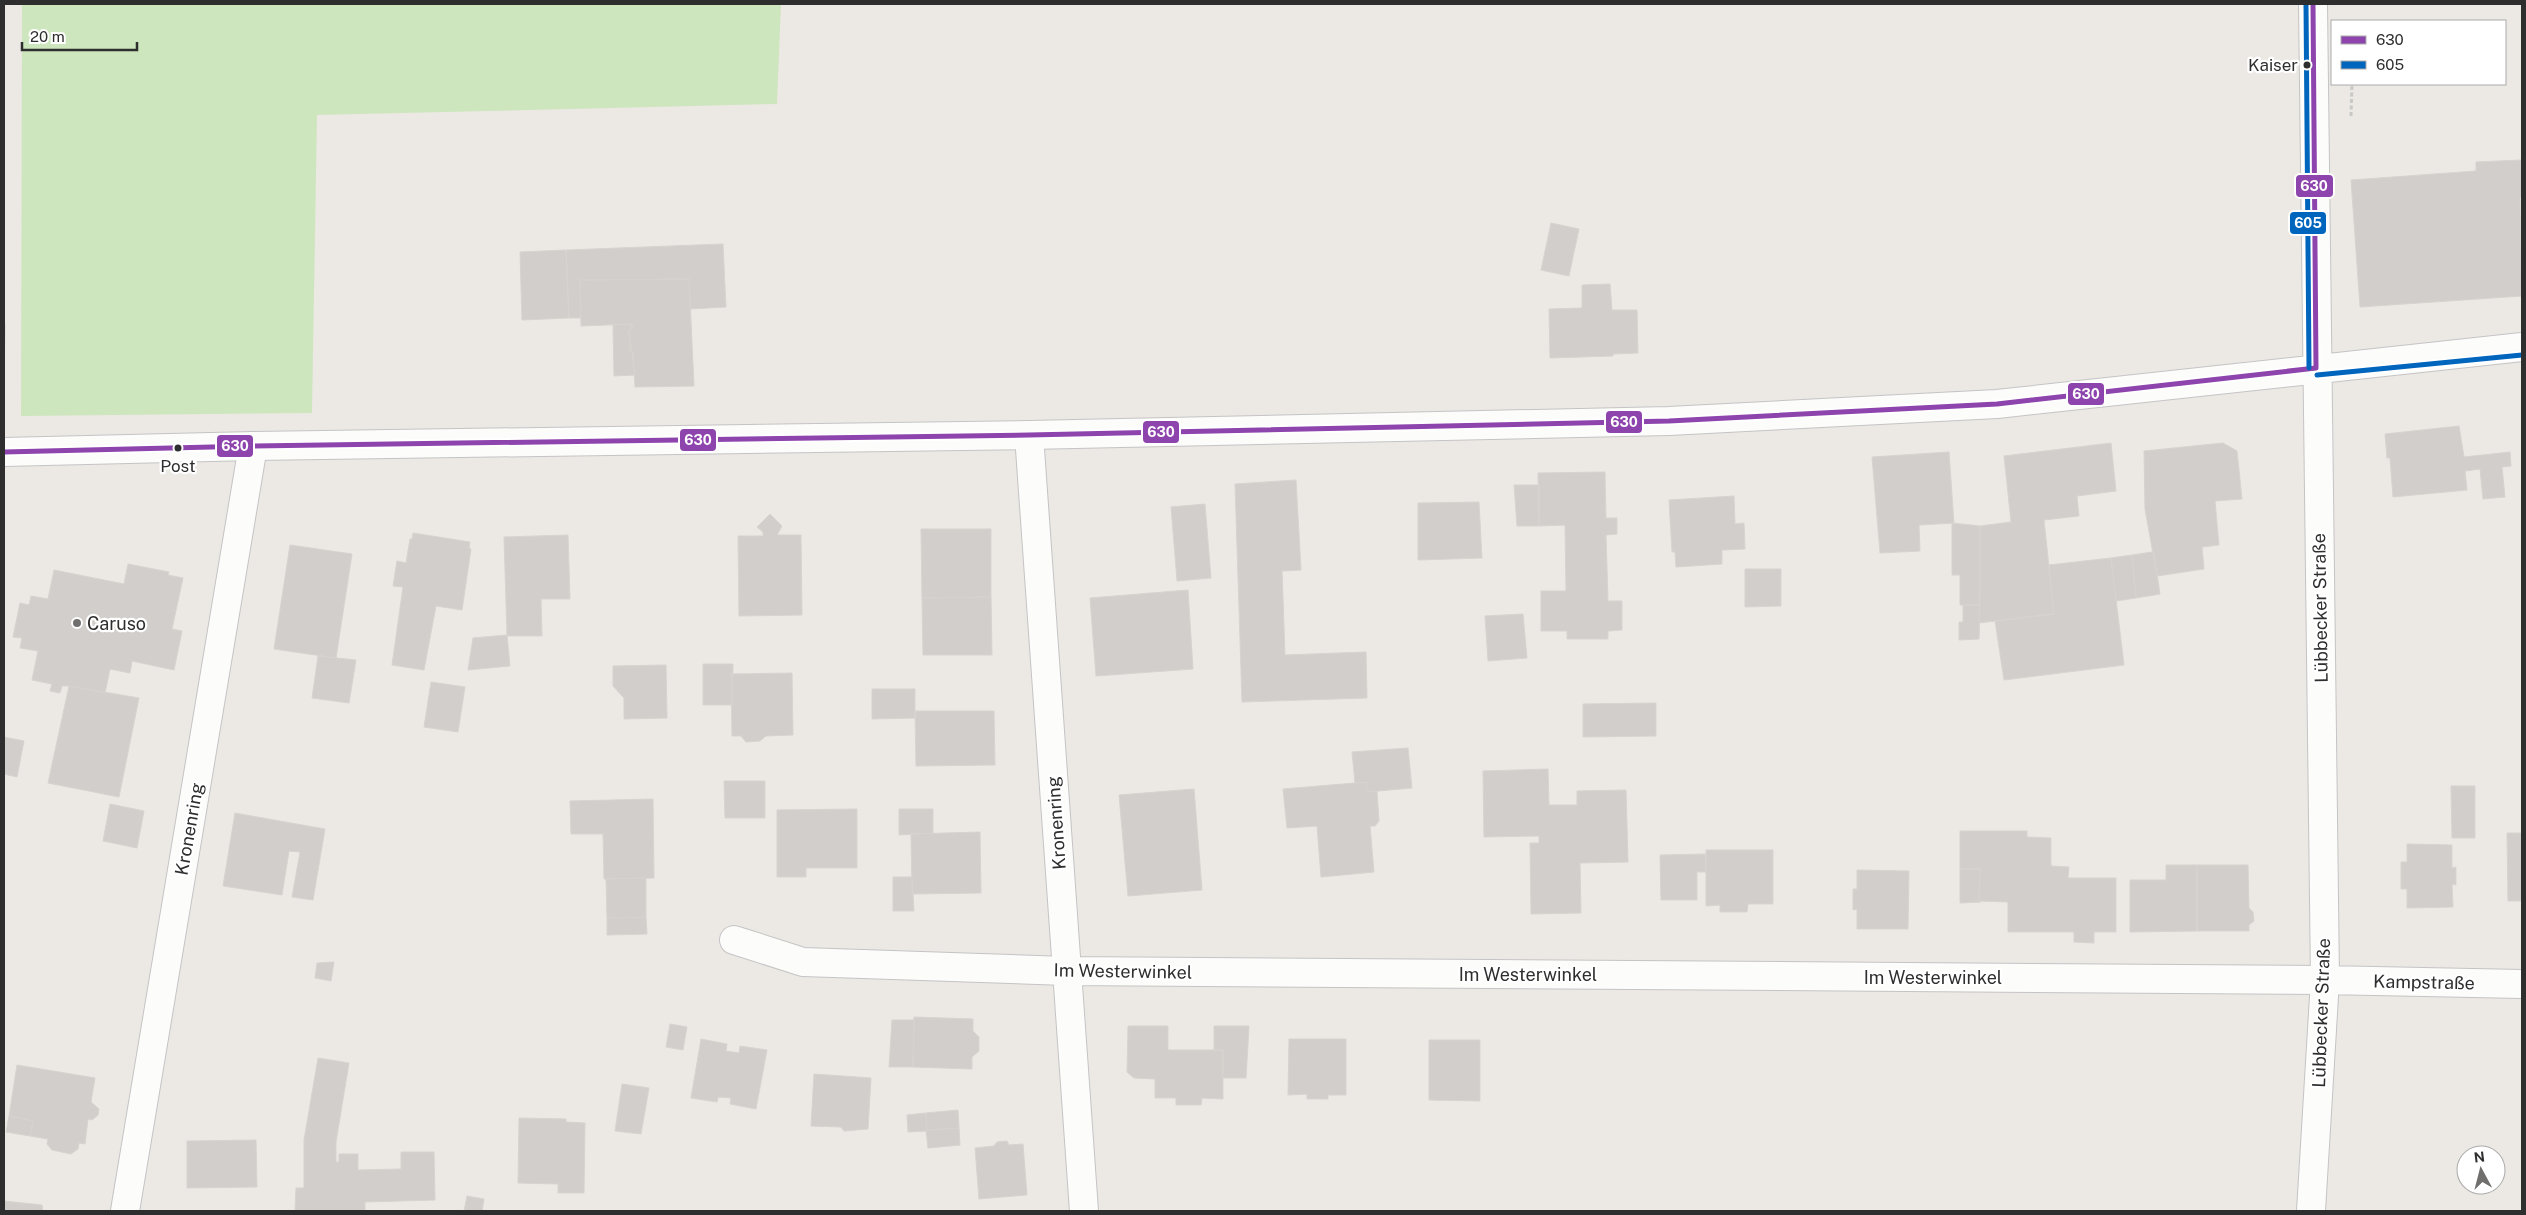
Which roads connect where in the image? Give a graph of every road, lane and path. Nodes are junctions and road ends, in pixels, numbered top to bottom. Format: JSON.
{"nodes":[{"id":1,"x":2313,"y":4,"type":"edge"},
{"id":2,"x":2522,"y":347,"type":"edge"},
{"id":3,"x":2316,"y":368,"type":"junction"},
{"id":4,"x":1029,"y":435,"type":"junction"},
{"id":5,"x":253,"y":446,"type":"junction"},
{"id":6,"x":4,"y":452,"type":"edge"},
{"id":7,"x":734,"y":940,"type":"dead end"},
{"id":8,"x":1066,"y":971,"type":"junction"},
{"id":9,"x":2325,"y":980,"type":"junction"},
{"id":10,"x":2522,"y":984,"type":"edge"},
{"id":11,"x":125,"y":1211,"type":"edge"},
{"id":12,"x":1084,"y":1211,"type":"edge"},
{"id":13,"x":2311,"y":1211,"type":"edge"}],
"edges":[{"from":1,"to":3,"type":"street","name":"Lübbecker Straße"},
{"from":2,"to":3,"type":"street"},
{"from":3,"to":4,"type":"street"},
{"from":3,"to":9,"type":"street","name":"Lübbecker Straße"},
{"from":4,"to":5,"type":"street"},
{"from":4,"to":8,"type":"street","name":"Kronenring"},
{"from":5,"to":6,"type":"street"},
{"from":5,"to":11,"type":"street","name":"Kronenring"},
{"from":7,"to":8,"type":"street","name":"Im Westerwinkel"},
{"from":8,"to":9,"type":"street","name":"Im Westerwinkel"},
{"from":8,"to":12,"type":"street","name":"Kronenring"},
{"from":9,"to":10,"type":"street","name":"Kampstraße"},
{"from":9,"to":13,"type":"street","name":"Lübbecker Straße"}]}
